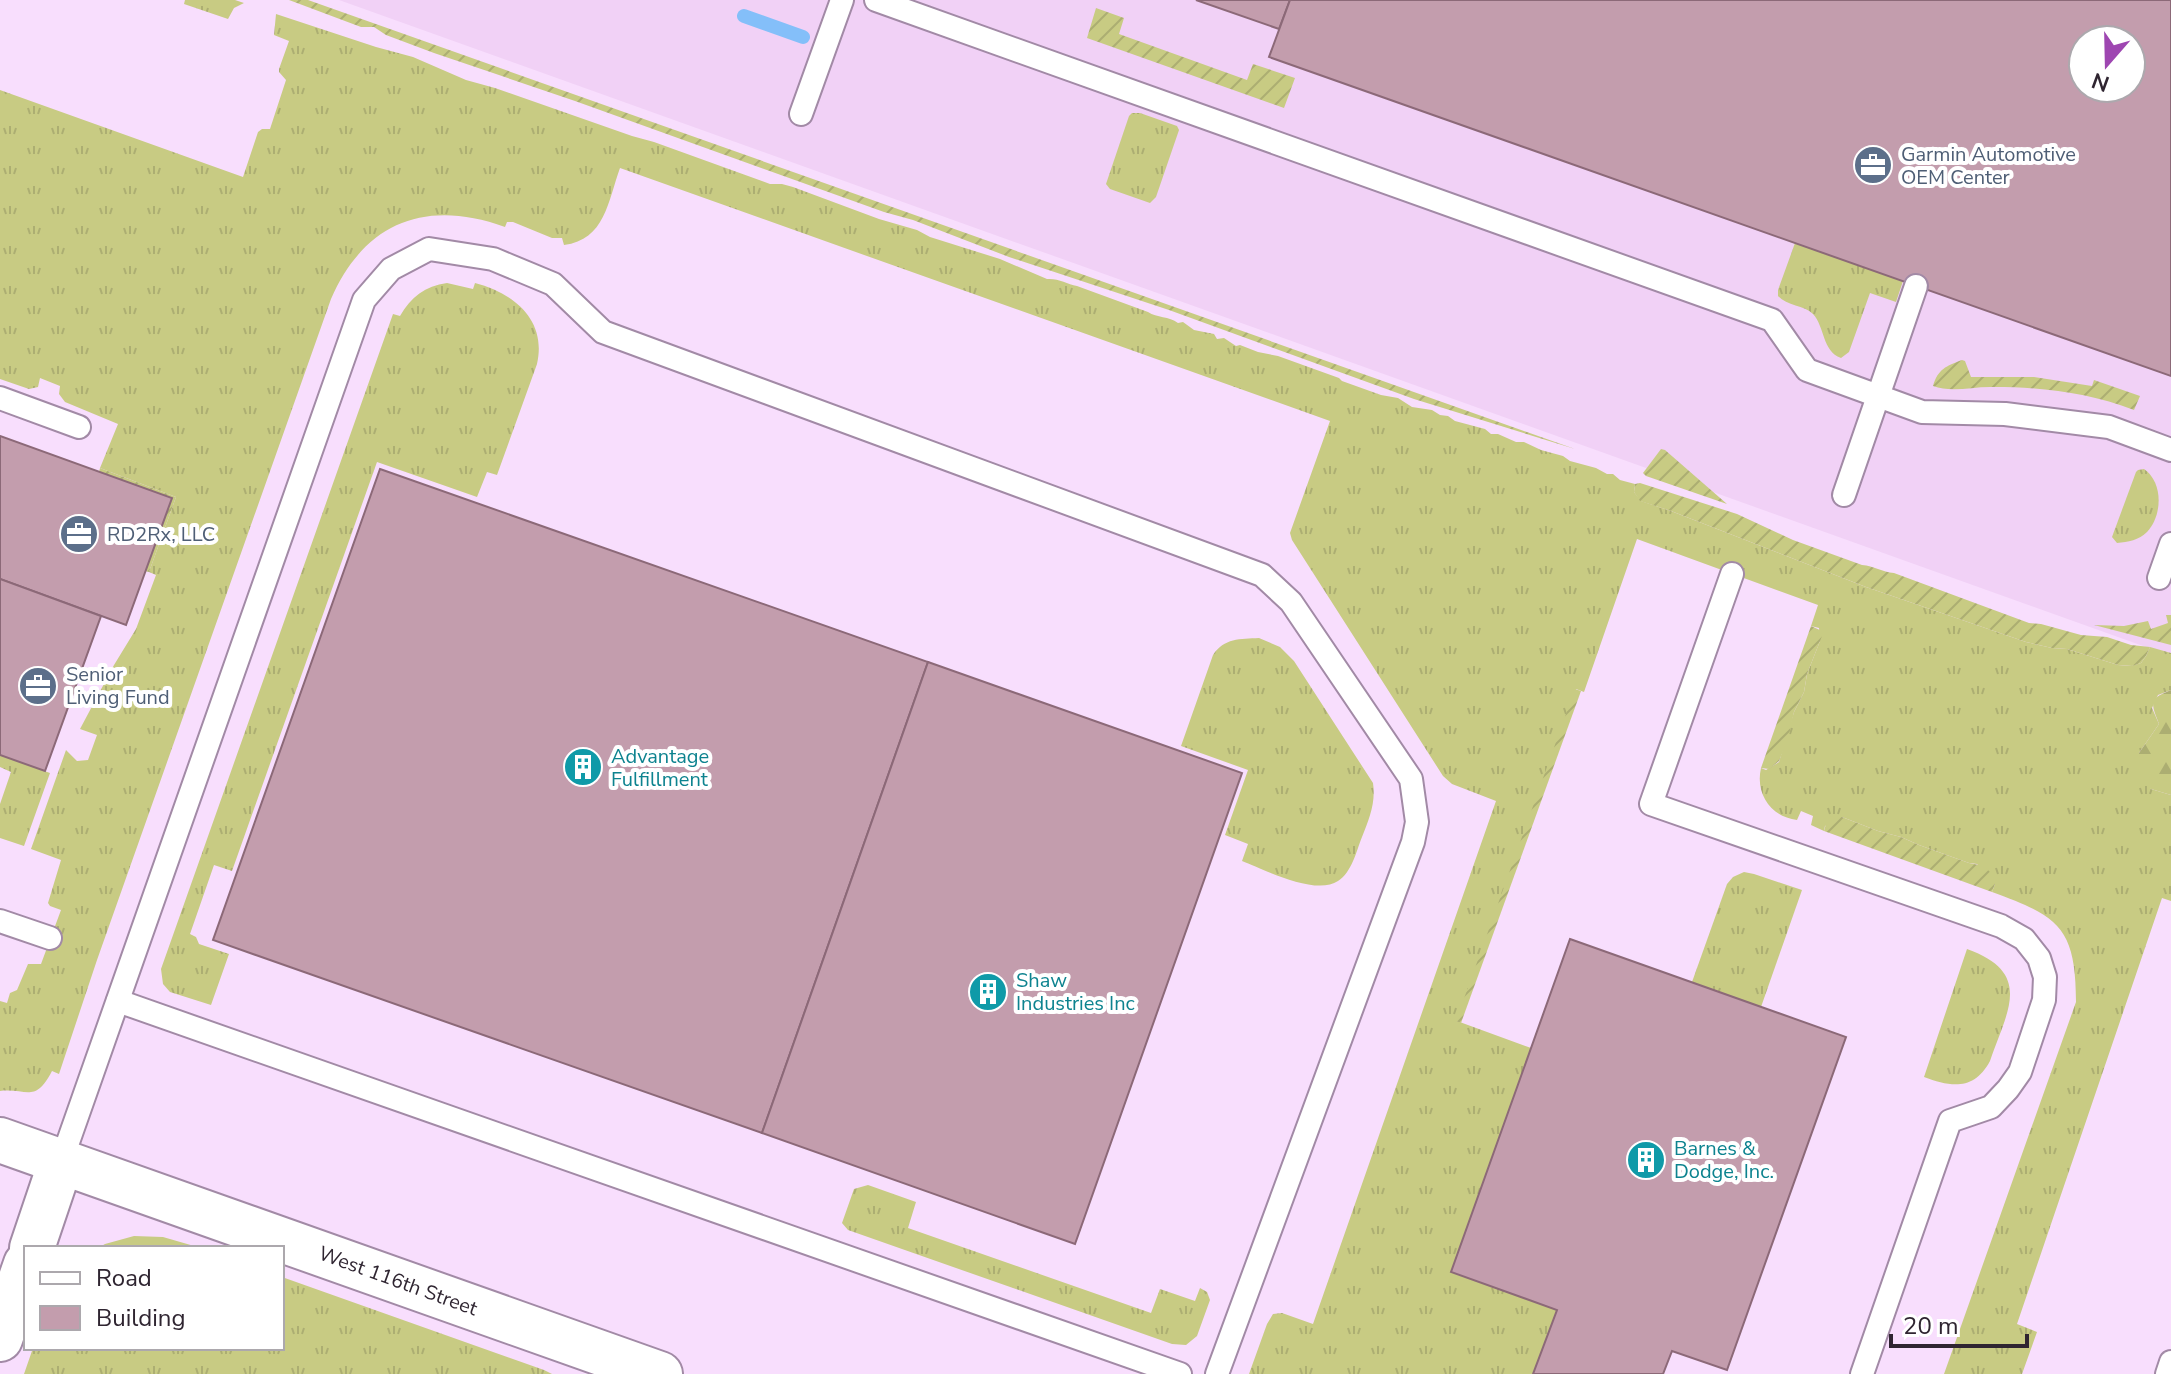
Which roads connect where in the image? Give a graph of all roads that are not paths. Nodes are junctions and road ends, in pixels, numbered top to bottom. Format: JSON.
{"nodes":[{"id":1,"x":842,"y":0,"type":"edge"},
{"id":2,"x":876,"y":0,"type":"edge"},
{"id":3,"x":801,"y":114,"type":"dead end"},
{"id":4,"x":1916,"y":286,"type":"dead end"},
{"id":5,"x":1877,"y":396,"type":"junction"},
{"id":6,"x":0,"y":398,"type":"edge"},
{"id":7,"x":79,"y":427,"type":"dead end"},
{"id":8,"x":2171,"y":450,"type":"edge"},
{"id":9,"x":1844,"y":495,"type":"dead end"},
{"id":10,"x":2171,"y":544,"type":"edge"},
{"id":11,"x":1732,"y":574,"type":"dead end"},
{"id":12,"x":2159,"y":578,"type":"dead end"},
{"id":13,"x":0,"y":921,"type":"edge"},
{"id":14,"x":50,"y":938,"type":"dead end"},
{"id":15,"x":118,"y":1001,"type":"junction"},
{"id":16,"x":0,"y":1140,"type":"edge"},
{"id":17,"x":61,"y":1162,"type":"junction"},
{"id":18,"x":33,"y":1246,"type":"edge"},
{"id":19,"x":24,"y":1270,"type":"edge"},
{"id":20,"x":0,"y":1339,"type":"edge"},
{"id":21,"x":2171,"y":1362,"type":"edge"},
{"id":22,"x":660,"y":1374,"type":"edge"},
{"id":23,"x":1180,"y":1374,"type":"edge"},
{"id":24,"x":1217,"y":1374,"type":"edge"},
{"id":25,"x":1862,"y":1374,"type":"edge"},
{"id":26,"x":2167,"y":1374,"type":"edge"}],
"edges":[{"from":1,"to":3,"type":"lane"},
{"from":2,"to":5,"type":"lane"},
{"from":4,"to":5,"type":"lane"},
{"from":5,"to":8,"type":"lane"},
{"from":5,"to":9,"type":"lane"},
{"from":6,"to":7,"type":"lane"},
{"from":10,"to":12,"type":"lane"},
{"from":11,"to":25,"type":"lane"},
{"from":13,"to":14,"type":"lane"},
{"from":15,"to":17,"type":"lane"},
{"from":15,"to":23,"type":"lane"},
{"from":15,"to":24,"type":"lane"},
{"from":16,"to":17,"type":"street","name":"West 116th Street"},
{"from":17,"to":18,"type":"street"},
{"from":17,"to":22,"type":"street","name":"West 116th Street"},
{"from":19,"to":20,"type":"street"},
{"from":21,"to":26,"type":"lane"}]}
